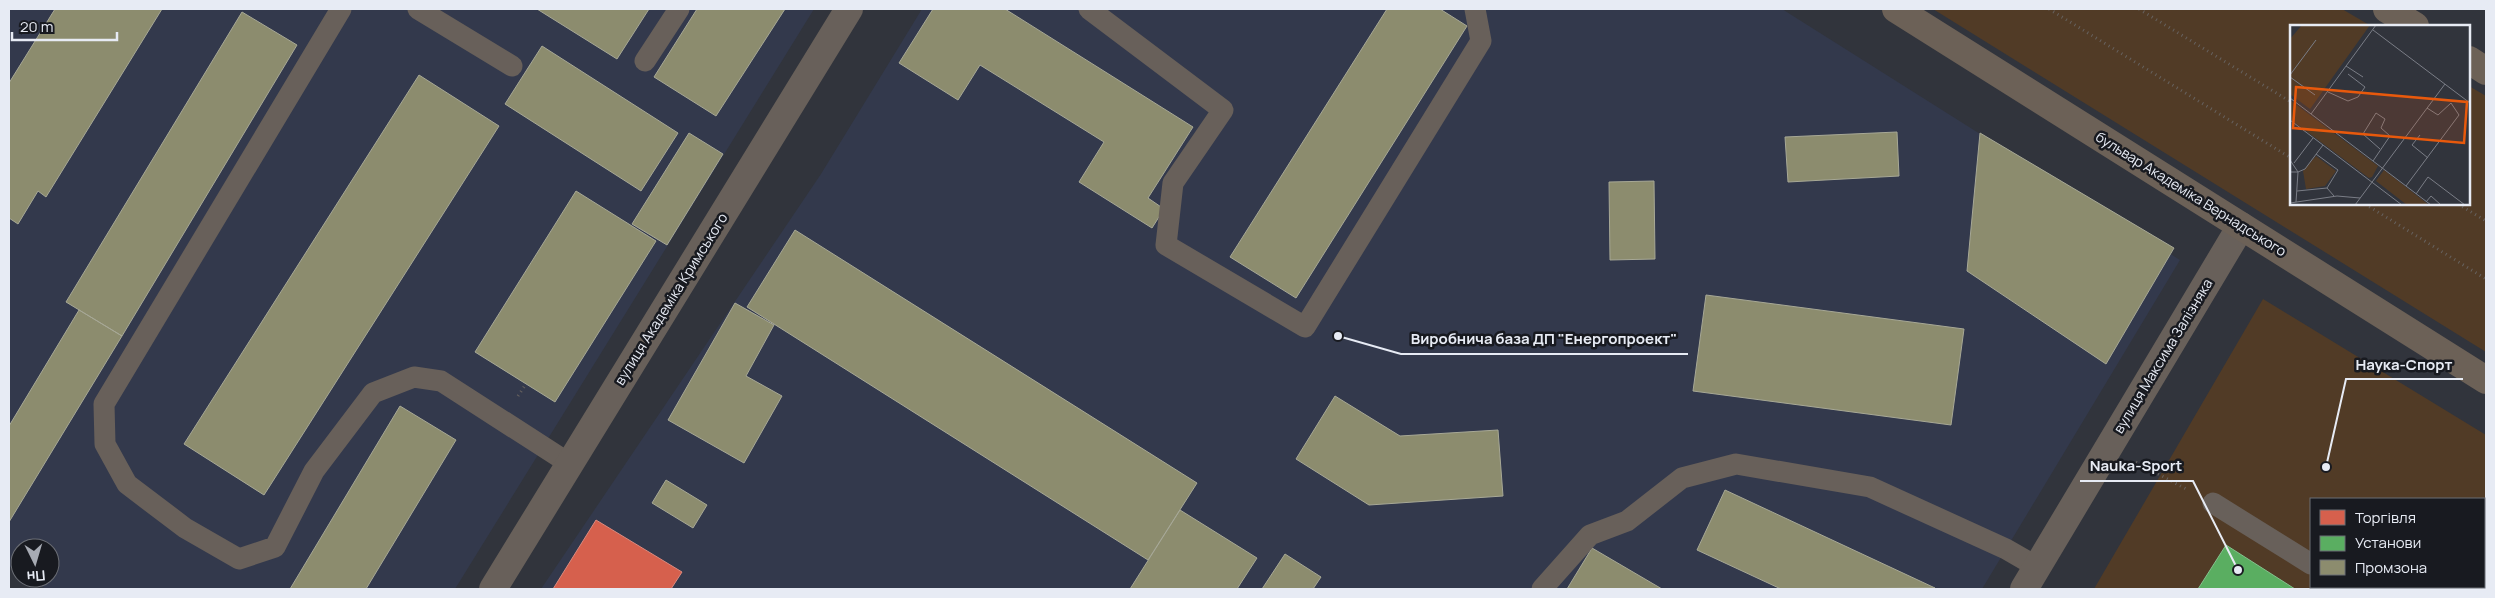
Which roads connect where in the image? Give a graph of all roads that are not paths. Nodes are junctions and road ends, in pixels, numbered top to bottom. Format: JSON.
{"nodes":[{"id":1,"x":341,"y":9,"type":"edge"},
{"id":2,"x":418,"y":9,"type":"edge"},
{"id":3,"x":679,"y":9,"type":"edge"},
{"id":4,"x":849,"y":9,"type":"edge"},
{"id":5,"x":1089,"y":9,"type":"edge"},
{"id":6,"x":1475,"y":9,"type":"edge"},
{"id":7,"x":1896,"y":9,"type":"edge"},
{"id":8,"x":2387,"y":9,"type":"edge"},
{"id":9,"x":2413,"y":25,"type":"edge"},
{"id":10,"x":645,"y":61,"type":"dead end"},
{"id":11,"x":2470,"y":61,"type":"edge"},
{"id":12,"x":512,"y":66,"type":"dead end"},
{"id":13,"x":2486,"y":71,"type":"edge"},
{"id":14,"x":2241,"y":226,"type":"junction"},
{"id":15,"x":2486,"y":380,"type":"edge"},
{"id":16,"x":570,"y":464,"type":"junction"},
{"id":17,"x":2213,"y":503,"type":"road end"},
{"id":18,"x":2310,"y":563,"type":"edge"},
{"id":19,"x":2030,"y":578,"type":"edge"},
{"id":20,"x":493,"y":589,"type":"edge"},
{"id":21,"x":1542,"y":589,"type":"edge"}],
"edges":[{"from":1,"to":16,"type":"lane"},
{"from":2,"to":12,"type":"lane"},
{"from":3,"to":10,"type":"lane"},
{"from":4,"to":16,"type":"street","name":"вулиця Академіка Кримського"},
{"from":5,"to":6,"type":"lane"},
{"from":7,"to":14,"type":"main road","name":"бульвар Академіка Вернадського"},
{"from":8,"to":9,"type":"main road"},
{"from":11,"to":13,"type":"main road"},
{"from":14,"to":15,"type":"main road","name":"бульвар Академіка Вернадського"},
{"from":14,"to":19,"type":"street","name":"вулиця Максима Залізняка"},
{"from":16,"to":20,"type":"street","name":"вулиця Академіка Кримського"},
{"from":17,"to":18,"type":"lane"},
{"from":19,"to":21,"type":"lane"}]}
